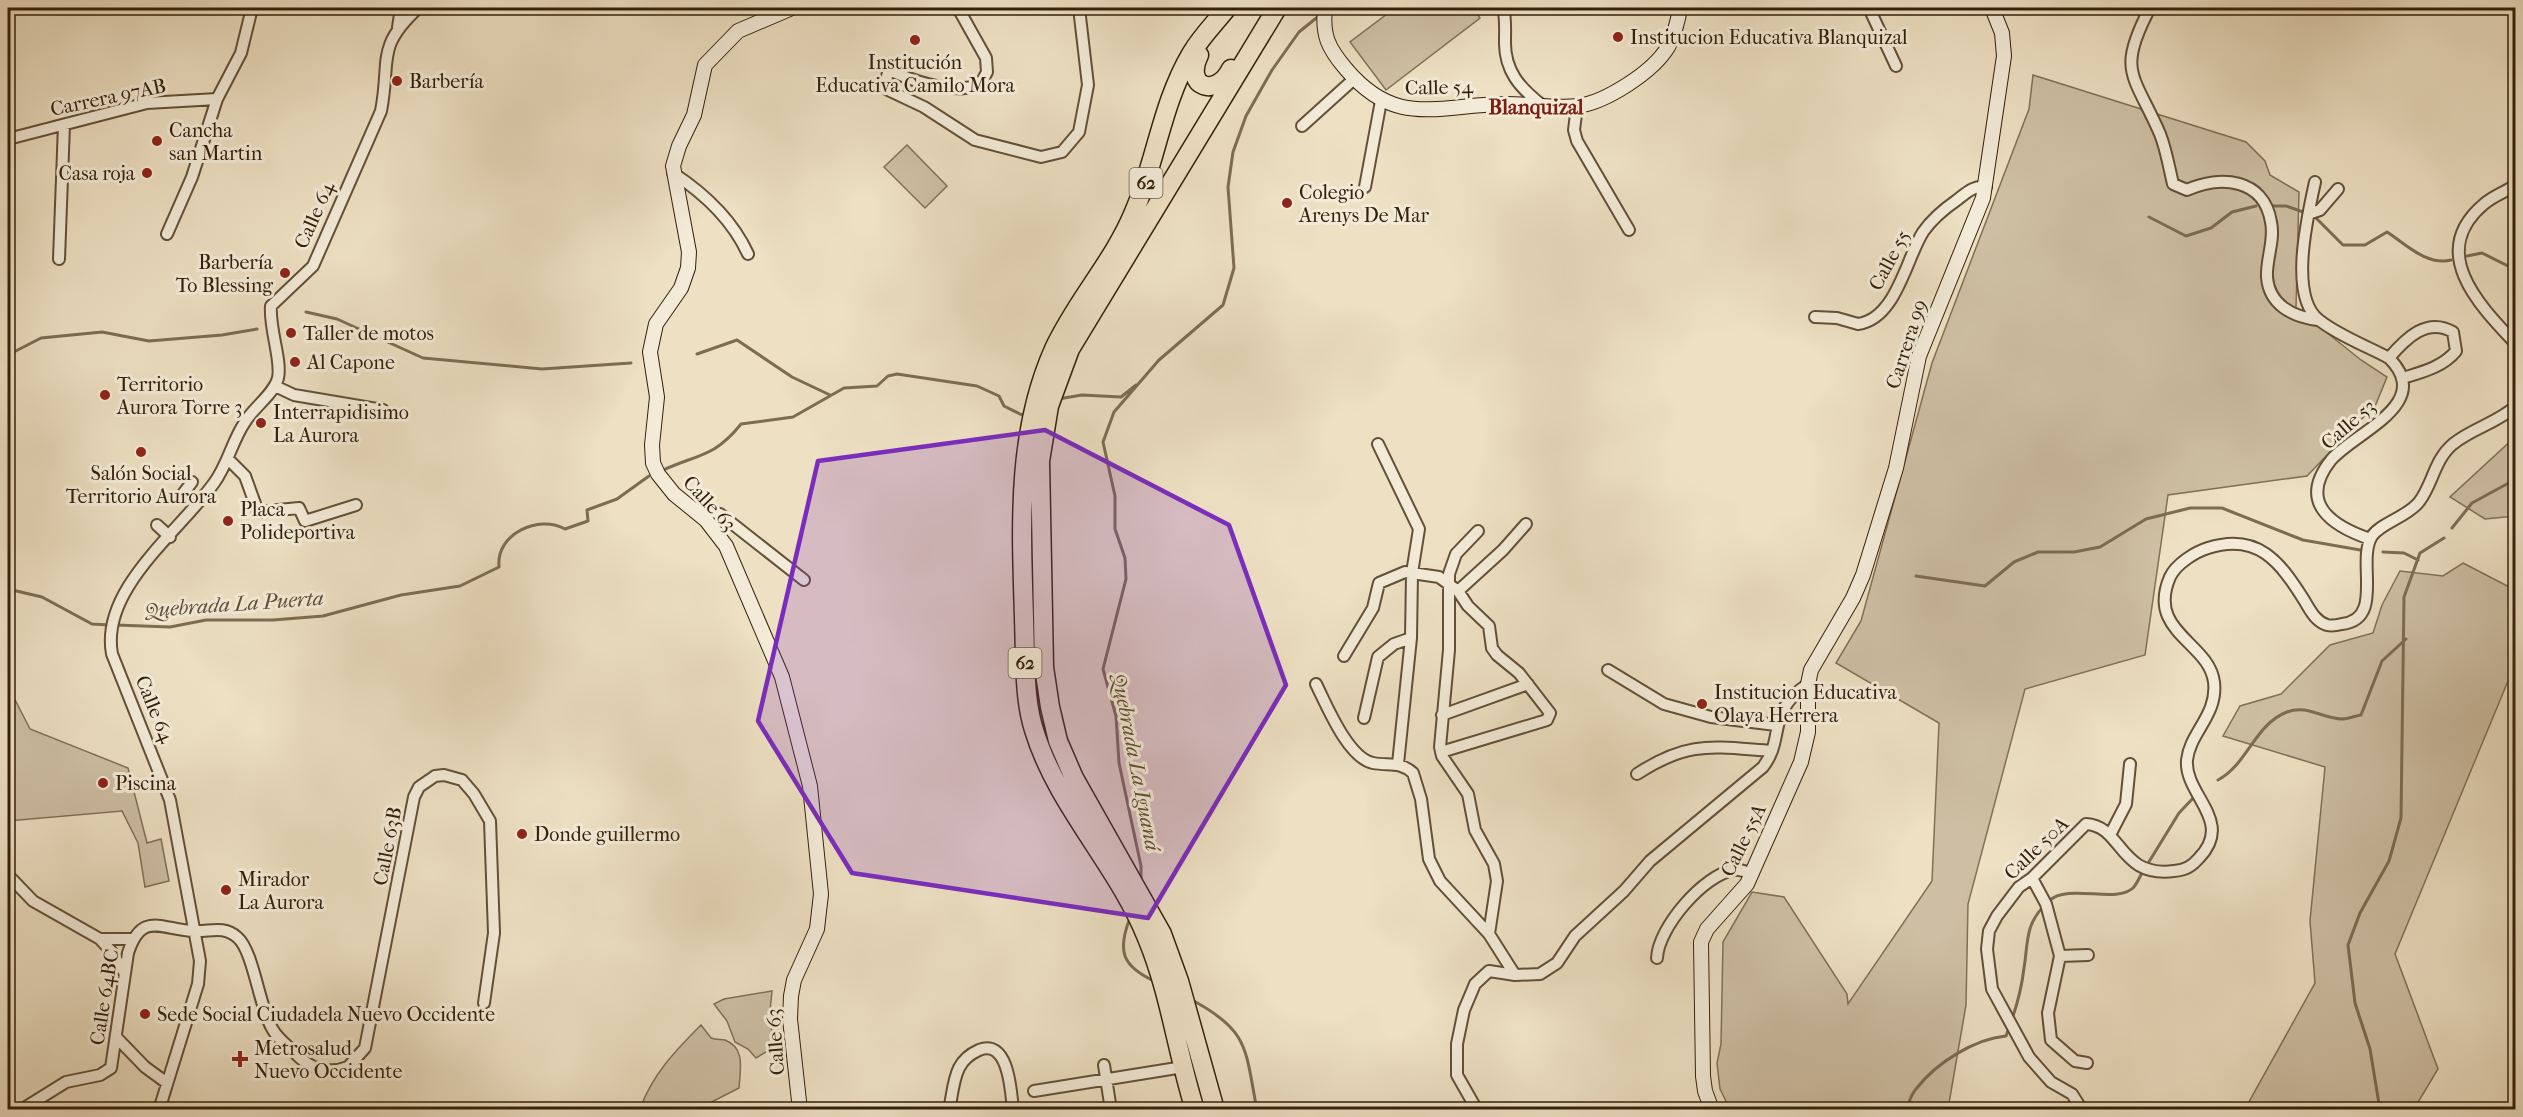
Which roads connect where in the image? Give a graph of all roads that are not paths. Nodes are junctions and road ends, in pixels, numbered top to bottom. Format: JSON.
{"nodes":[{"id":1,"x":12,"y":8,"type":"edge"},
{"id":2,"x":252,"y":8,"type":"edge"},
{"id":3,"x":401,"y":8,"type":"edge"},
{"id":4,"x":418,"y":8,"type":"edge"},
{"id":5,"x":792,"y":8,"type":"edge"},
{"id":6,"x":958,"y":8,"type":"edge"},
{"id":7,"x":1079,"y":8,"type":"edge"},
{"id":8,"x":1325,"y":8,"type":"edge"},
{"id":9,"x":1503,"y":8,"type":"edge"},
{"id":10,"x":1680,"y":8,"type":"edge"},
{"id":11,"x":1869,"y":8,"type":"edge"},
{"id":12,"x":1992,"y":8,"type":"edge"},
{"id":13,"x":2151,"y":8,"type":"edge"},
{"id":14,"x":8,"y":9,"type":"edge"},
{"id":15,"x":1276,"y":9,"type":"edge"},
{"id":16,"x":1224,"y":11,"type":"edge"},
{"id":17,"x":398,"y":27,"type":"junction"},
{"id":18,"x":1260,"y":35,"type":"junction"},
{"id":19,"x":1896,"y":66,"type":"dead end"},
{"id":20,"x":1354,"y":79,"type":"junction"},
{"id":21,"x":217,"y":99,"type":"junction"},
{"id":22,"x":1381,"y":101,"type":"junction"},
{"id":23,"x":1544,"y":106,"type":"junction"},
{"id":24,"x":1577,"y":106,"type":"junction"},
{"id":25,"x":64,"y":125,"type":"junction"},
{"id":26,"x":1302,"y":126,"type":"dead end"},
{"id":27,"x":8,"y":140,"type":"edge"},
{"id":28,"x":673,"y":173,"type":"junction"},
{"id":29,"x":2315,"y":182,"type":"dead end"},
{"id":30,"x":2516,"y":185,"type":"edge"},
{"id":31,"x":1365,"y":187,"type":"dead end"},
{"id":32,"x":1986,"y":187,"type":"junction"},
{"id":33,"x":2338,"y":189,"type":"dead end"},
{"id":34,"x":2310,"y":216,"type":"junction"},
{"id":35,"x":1629,"y":230,"type":"dead end"},
{"id":36,"x":167,"y":234,"type":"dead end"},
{"id":37,"x":748,"y":254,"type":"dead end"},
{"id":38,"x":59,"y":259,"type":"dead end"},
{"id":39,"x":1815,"y":317,"type":"dead end"},
{"id":40,"x":2318,"y":320,"type":"junction"},
{"id":41,"x":2516,"y":344,"type":"edge"},
{"id":42,"x":1063,"y":348,"type":"junction"},
{"id":43,"x":2389,"y":358,"type":"junction"},
{"id":44,"x":2403,"y":378,"type":"junction"},
{"id":45,"x":275,"y":386,"type":"junction"},
{"id":46,"x":2516,"y":406,"type":"edge"},
{"id":47,"x":383,"y":410,"type":"dead end"},
{"id":48,"x":1378,"y":444,"type":"dead end"},
{"id":49,"x":229,"y":460,"type":"junction"},
{"id":50,"x":192,"y":482,"type":"dead end"},
{"id":51,"x":197,"y":504,"type":"junction"},
{"id":52,"x":356,"y":505,"type":"dead end"},
{"id":53,"x":691,"y":507,"type":"junction"},
{"id":54,"x":1526,"y":524,"type":"dead end"},
{"id":55,"x":157,"y":525,"type":"dead end"},
{"id":56,"x":1478,"y":531,"type":"dead end"},
{"id":57,"x":170,"y":537,"type":"junction"},
{"id":58,"x":2370,"y":539,"type":"junction"},
{"id":59,"x":1412,"y":573,"type":"junction"},
{"id":60,"x":804,"y":580,"type":"dead end"},
{"id":61,"x":1454,"y":587,"type":"junction"},
{"id":62,"x":1411,"y":638,"type":"junction"},
{"id":63,"x":1344,"y":656,"type":"dead end"},
{"id":64,"x":1608,"y":670,"type":"dead end"},
{"id":65,"x":1316,"y":684,"type":"dead end"},
{"id":66,"x":1528,"y":684,"type":"junction"},
{"id":67,"x":1808,"y":684,"type":"junction"},
{"id":68,"x":1442,"y":716,"type":"junction"},
{"id":69,"x":1364,"y":718,"type":"dead end"},
{"id":70,"x":1776,"y":725,"type":"junction"},
{"id":71,"x":1772,"y":751,"type":"junction"},
{"id":72,"x":1441,"y":752,"type":"junction"},
{"id":73,"x":1398,"y":764,"type":"junction"},
{"id":74,"x":2130,"y":764,"type":"dead end"},
{"id":75,"x":1637,"y":774,"type":"dead end"},
{"id":76,"x":2110,"y":835,"type":"junction"},
{"id":77,"x":1116,"y":867,"type":"junction"},
{"id":78,"x":1752,"y":874,"type":"junction"},
{"id":79,"x":8,"y":875,"type":"edge"},
{"id":80,"x":2032,"y":878,"type":"junction"},
{"id":81,"x":195,"y":931,"type":"junction"},
{"id":82,"x":1490,"y":934,"type":"junction"},
{"id":83,"x":100,"y":939,"type":"junction"},
{"id":84,"x":132,"y":939,"type":"junction"},
{"id":85,"x":2088,"y":955,"type":"dead end"},
{"id":86,"x":2060,"y":956,"type":"junction"},
{"id":87,"x":1657,"y":957,"type":"dead end"},
{"id":88,"x":124,"y":972,"type":"junction"},
{"id":89,"x":1515,"y":975,"type":"junction"},
{"id":90,"x":484,"y":1003,"type":"dead end"},
{"id":91,"x":117,"y":1038,"type":"junction"},
{"id":92,"x":2087,"y":1063,"type":"dead end"},
{"id":93,"x":1104,"y":1065,"type":"dead end"},
{"id":94,"x":1177,"y":1068,"type":"dead end"},
{"id":95,"x":1107,"y":1081,"type":"junction"},
{"id":96,"x":167,"y":1083,"type":"junction"},
{"id":97,"x":1034,"y":1091,"type":"dead end"},
{"id":98,"x":21,"y":1110,"type":"edge"},
{"id":99,"x":159,"y":1110,"type":"edge"},
{"id":100,"x":800,"y":1110,"type":"edge"},
{"id":101,"x":949,"y":1110,"type":"edge"},
{"id":102,"x":1013,"y":1110,"type":"edge"},
{"id":103,"x":1111,"y":1110,"type":"edge"},
{"id":104,"x":1195,"y":1110,"type":"edge"},
{"id":105,"x":1215,"y":1110,"type":"edge"},
{"id":106,"x":1477,"y":1110,"type":"edge"},
{"id":107,"x":1712,"y":1110,"type":"edge"},
{"id":108,"x":2082,"y":1110,"type":"edge"}],
"edges":[{"from":1,"to":14,"type":"street"},
{"from":2,"to":21,"type":"street"},
{"from":3,"to":17,"type":"street"},
{"from":4,"to":17,"type":"street","name":"Calle 64"},
{"from":5,"to":28,"type":"street","name":"Calle 63"},
{"from":6,"to":7,"type":"street"},
{"from":8,"to":20,"type":"street","name":"Calle 54"},
{"from":9,"to":23,"type":"street"},
{"from":10,"to":24,"type":"street","name":"Calle 54"},
{"from":11,"to":19,"type":"street"},
{"from":12,"to":32,"type":"street","name":"Carrera 99"},
{"from":13,"to":40,"type":"street"},
{"from":15,"to":18,"type":"highway","number":"62"},
{"from":16,"to":18,"type":"highway"},
{"from":16,"to":42,"type":"highway","number":"62"},
{"from":17,"to":45,"type":"street","name":"Calle 64"},
{"from":18,"to":42,"type":"highway","number":"62"},
{"from":20,"to":22,"type":"street","name":"Calle 54"},
{"from":20,"to":26,"type":"street"},
{"from":21,"to":25,"type":"street","name":"Carrera 97AB"},
{"from":21,"to":36,"type":"street"},
{"from":22,"to":23,"type":"street","name":"Calle 54"},
{"from":22,"to":31,"type":"street"},
{"from":23,"to":24,"type":"street","name":"Calle 54"},
{"from":24,"to":35,"type":"street"},
{"from":25,"to":27,"type":"street","name":"Carrera 97AB"},
{"from":25,"to":38,"type":"street"},
{"from":28,"to":37,"type":"street"},
{"from":28,"to":53,"type":"street","name":"Calle 63"},
{"from":29,"to":34,"type":"street"},
{"from":30,"to":41,"type":"street"},
{"from":32,"to":39,"type":"street","name":"Calle 55"},
{"from":32,"to":67,"type":"street","name":"Carrera 99"},
{"from":33,"to":34,"type":"street"},
{"from":34,"to":40,"type":"street"},
{"from":40,"to":43,"type":"street"},
{"from":42,"to":77,"type":"highway","number":"62"},
{"from":43,"to":44,"type":"street"},
{"from":43,"to":44,"type":"street"},
{"from":44,"to":58,"type":"street","name":"Calle 53"},
{"from":45,"to":47,"type":"street"},
{"from":45,"to":49,"type":"street","name":"Calle 64"},
{"from":46,"to":58,"type":"street"},
{"from":48,"to":59,"type":"street"},
{"from":49,"to":51,"type":"street","name":"Calle 64"},
{"from":49,"to":52,"type":"street"},
{"from":50,"to":51,"type":"street"},
{"from":51,"to":57,"type":"street","name":"Calle 64"},
{"from":53,"to":60,"type":"street"},
{"from":53,"to":100,"type":"street","name":"Calle 63"},
{"from":54,"to":61,"type":"street"},
{"from":55,"to":57,"type":"street"},
{"from":56,"to":61,"type":"street"},
{"from":57,"to":81,"type":"street","name":"Calle 64"},
{"from":58,"to":76,"type":"street"},
{"from":59,"to":61,"type":"street"},
{"from":59,"to":62,"type":"street"},
{"from":59,"to":63,"type":"street"},
{"from":61,"to":66,"type":"street"},
{"from":61,"to":68,"type":"street"},
{"from":62,"to":69,"type":"street"},
{"from":62,"to":73,"type":"street"},
{"from":64,"to":70,"type":"street"},
{"from":65,"to":73,"type":"street"},
{"from":66,"to":68,"type":"street"},
{"from":66,"to":72,"type":"street"},
{"from":67,"to":70,"type":"street"},
{"from":67,"to":78,"type":"street","name":"Calle 55A"},
{"from":68,"to":72,"type":"street"},
{"from":70,"to":71,"type":"street"},
{"from":71,"to":75,"type":"street"},
{"from":71,"to":89,"type":"street"},
{"from":72,"to":82,"type":"street"},
{"from":73,"to":82,"type":"street"},
{"from":74,"to":76,"type":"street"},
{"from":76,"to":80,"type":"street","name":"Calle 50A"},
{"from":77,"to":104,"type":"highway","number":"62"},
{"from":77,"to":105,"type":"highway","number":"62"},
{"from":78,"to":87,"type":"street"},
{"from":78,"to":107,"type":"street","name":"Calle 55A"},
{"from":79,"to":83,"type":"street"},
{"from":80,"to":86,"type":"street"},
{"from":80,"to":108,"type":"street","name":"Calle 50A"},
{"from":81,"to":84,"type":"street"},
{"from":81,"to":90,"type":"street","name":"Calle 63B"},
{"from":81,"to":96,"type":"street","name":"Calle 64"},
{"from":82,"to":89,"type":"street"},
{"from":83,"to":84,"type":"street"},
{"from":83,"to":88,"type":"street"},
{"from":84,"to":88,"type":"street","name":"Calle 64BC"},
{"from":85,"to":86,"type":"street"},
{"from":86,"to":92,"type":"street"},
{"from":88,"to":91,"type":"street","name":"Calle 64BC"},
{"from":89,"to":106,"type":"street"},
{"from":91,"to":96,"type":"street"},
{"from":91,"to":98,"type":"street","name":"Calle 64BC"},
{"from":93,"to":95,"type":"street"},
{"from":94,"to":95,"type":"street"},
{"from":95,"to":97,"type":"street"},
{"from":95,"to":103,"type":"street"},
{"from":96,"to":99,"type":"street","name":"Calle 64"},
{"from":101,"to":102,"type":"street"}]}
